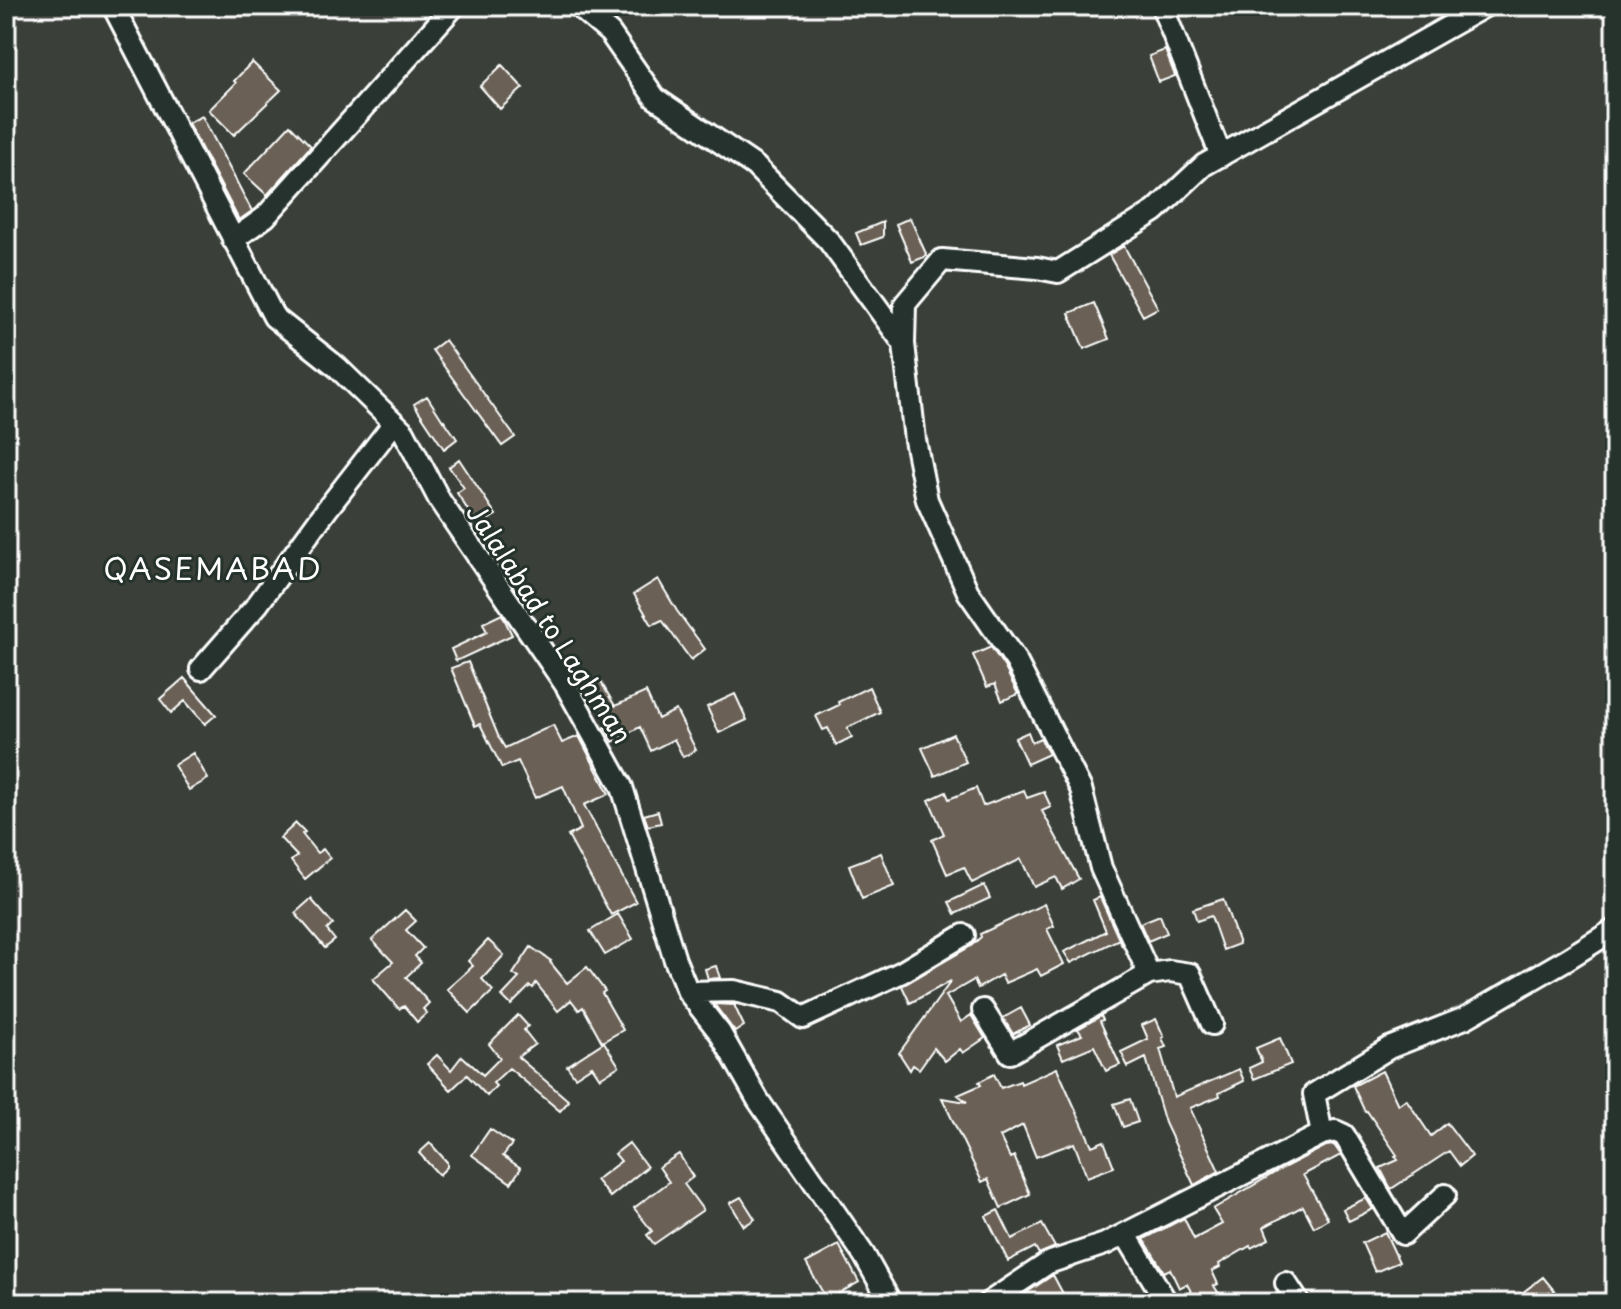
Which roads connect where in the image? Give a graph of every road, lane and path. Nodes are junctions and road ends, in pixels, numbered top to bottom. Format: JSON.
{"nodes":[{"id":1,"x":113,"y":6,"type":"edge"},
{"id":2,"x":454,"y":6,"type":"edge"},
{"id":3,"x":578,"y":6,"type":"edge"},
{"id":4,"x":1162,"y":6,"type":"edge"},
{"id":5,"x":1485,"y":6,"type":"edge"},
{"id":6,"x":1221,"y":156,"type":"junction"},
{"id":7,"x":233,"y":240,"type":"junction"},
{"id":8,"x":904,"y":344,"type":"junction"},
{"id":9,"x":394,"y":423,"type":"junction"},
{"id":10,"x":201,"y":669,"type":"dead end"},
{"id":11,"x":1615,"y":929,"type":"edge"},
{"id":12,"x":964,"y":935,"type":"dead end"},
{"id":13,"x":1149,"y":974,"type":"junction"},
{"id":14,"x":688,"y":992,"type":"junction"},
{"id":15,"x":983,"y":1010,"type":"dead end"},
{"id":16,"x":1212,"y":1024,"type":"dead end"},
{"id":17,"x":1322,"y":1134,"type":"junction"},
{"id":18,"x":1445,"y":1195,"type":"dead end"},
{"id":19,"x":1126,"y":1235,"type":"junction"},
{"id":20,"x":1286,"y":1283,"type":"dead end"},
{"id":21,"x":891,"y":1303,"type":"edge"},
{"id":22,"x":988,"y":1303,"type":"edge"},
{"id":23,"x":1167,"y":1303,"type":"edge"},
{"id":24,"x":1299,"y":1303,"type":"edge"}],
"edges":[{"from":1,"to":7,"type":"street","name":"Jalalabad to Laghman"},
{"from":2,"to":7,"type":"street"},
{"from":3,"to":8,"type":"street"},
{"from":4,"to":6,"type":"street"},
{"from":5,"to":6,"type":"street"},
{"from":6,"to":8,"type":"street"},
{"from":7,"to":9,"type":"street","name":"Jalalabad to Laghman"},
{"from":8,"to":13,"type":"street"},
{"from":9,"to":10,"type":"street"},
{"from":9,"to":14,"type":"street","name":"Jalalabad to Laghman"},
{"from":11,"to":17,"type":"street"},
{"from":12,"to":14,"type":"street"},
{"from":13,"to":15,"type":"street"},
{"from":13,"to":16,"type":"street"},
{"from":14,"to":21,"type":"street","name":"Jalalabad to Laghman"},
{"from":17,"to":18,"type":"street"},
{"from":17,"to":19,"type":"street"},
{"from":19,"to":22,"type":"street"},
{"from":19,"to":23,"type":"street"},
{"from":20,"to":24,"type":"street"}]}
